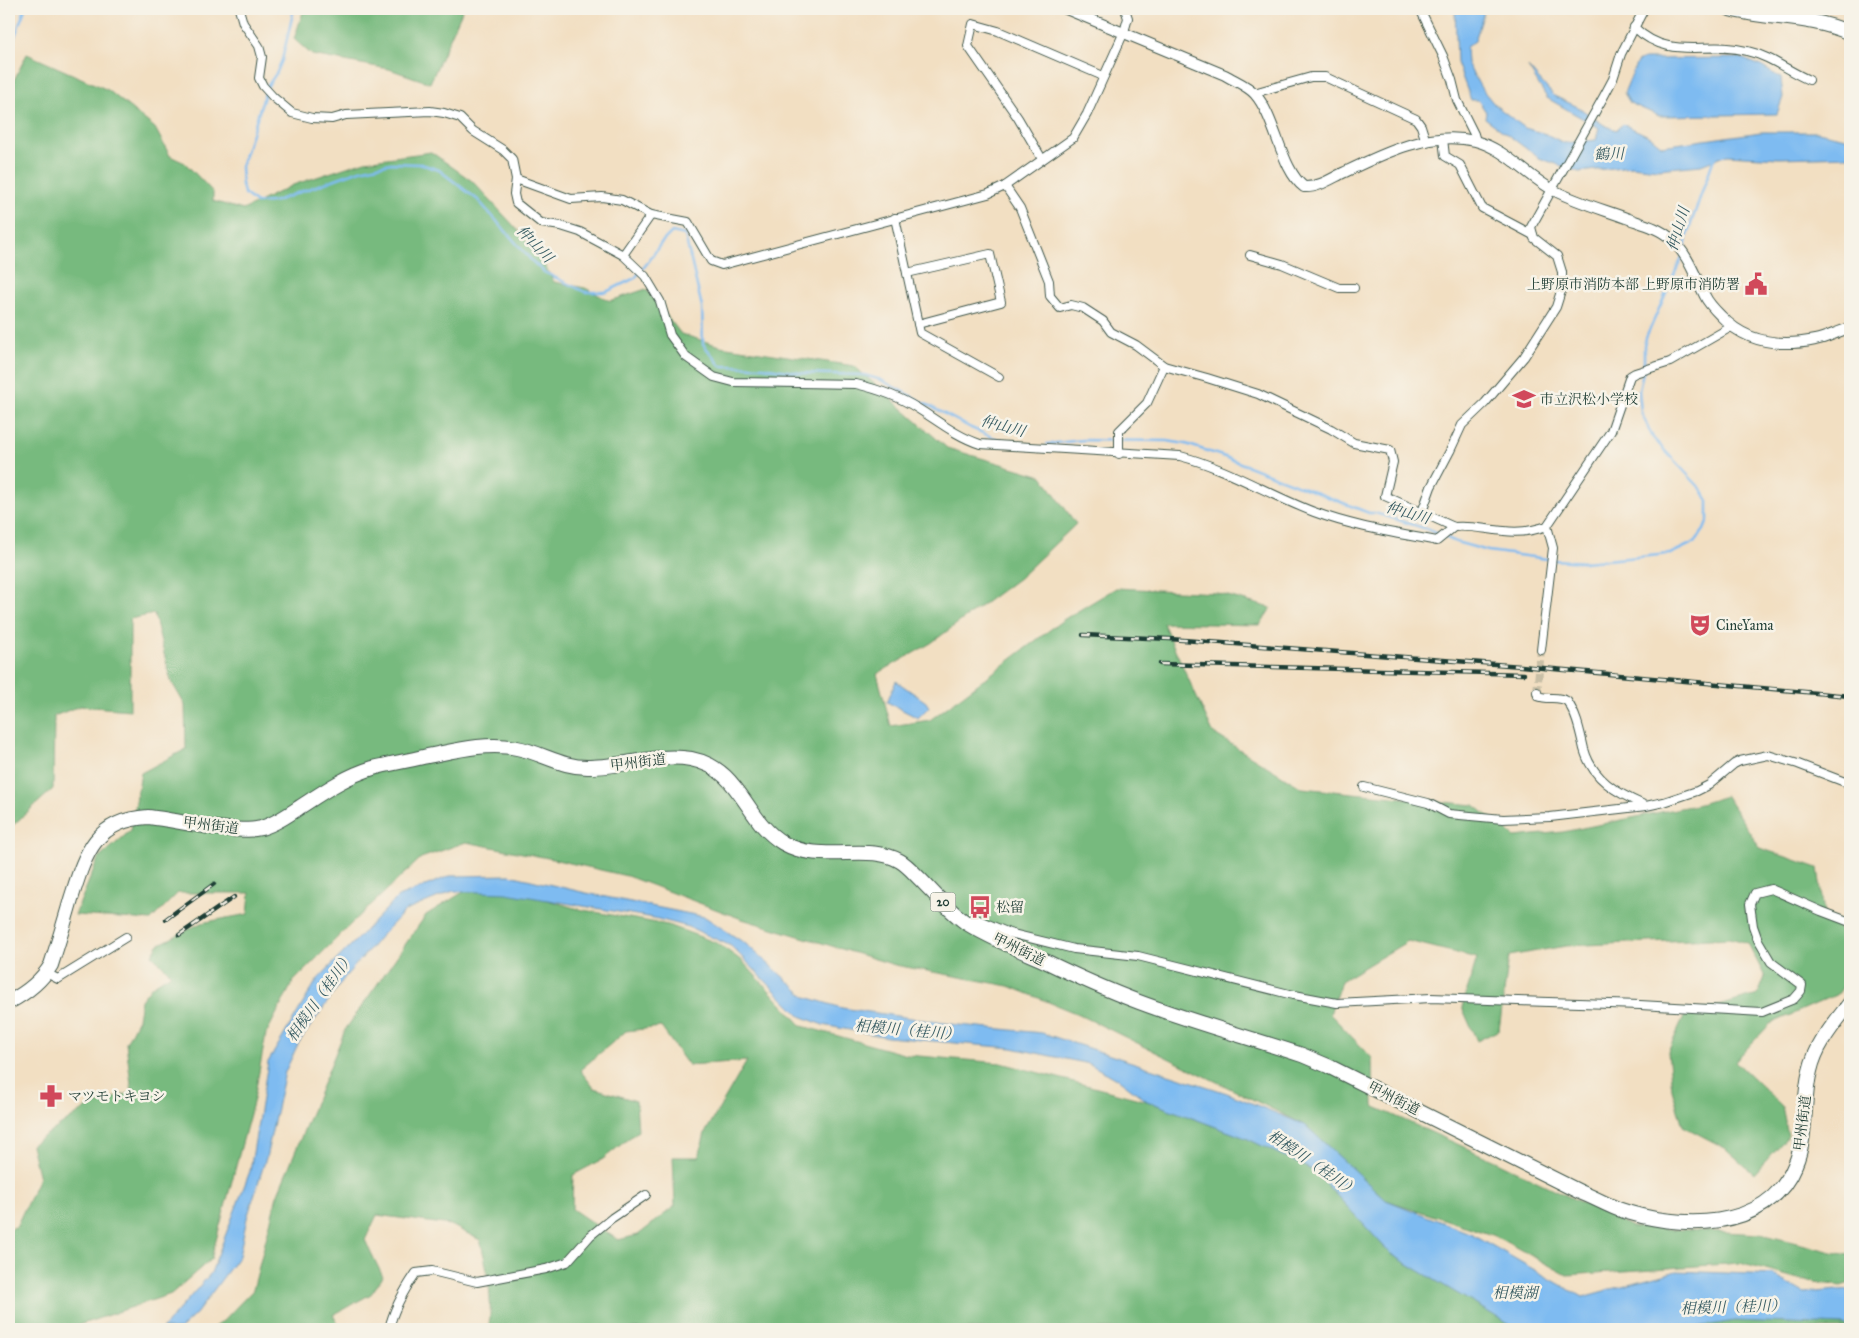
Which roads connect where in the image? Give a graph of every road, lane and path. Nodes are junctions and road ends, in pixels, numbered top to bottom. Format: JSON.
{"nodes":[{"id":1,"x":239,"y":9,"type":"edge"},
{"id":2,"x":1066,"y":9,"type":"edge"},
{"id":3,"x":1125,"y":9,"type":"edge"},
{"id":4,"x":1420,"y":9,"type":"edge"},
{"id":5,"x":1644,"y":9,"type":"edge"},
{"id":6,"x":1730,"y":9,"type":"edge"},
{"id":7,"x":1634,"y":27,"type":"junction"},
{"id":8,"x":1124,"y":32,"type":"junction"},
{"id":9,"x":1850,"y":33,"type":"edge"},
{"id":10,"x":1103,"y":76,"type":"junction"},
{"id":11,"x":1809,"y":80,"type":"dead end"},
{"id":12,"x":1254,"y":93,"type":"junction"},
{"id":13,"x":1443,"y":139,"type":"junction"},
{"id":14,"x":1476,"y":141,"type":"junction"},
{"id":15,"x":1426,"y":142,"type":"junction"},
{"id":16,"x":1042,"y":159,"type":"junction"},
{"id":17,"x":516,"y":179,"type":"junction"},
{"id":18,"x":1005,"y":186,"type":"junction"},
{"id":19,"x":1553,"y":190,"type":"junction"},
{"id":20,"x":651,"y":215,"type":"junction"},
{"id":21,"x":895,"y":218,"type":"junction"},
{"id":22,"x":1533,"y":235,"type":"junction"},
{"id":23,"x":623,"y":255,"type":"junction"},
{"id":24,"x":1250,"y":255,"type":"dead end"},
{"id":25,"x":907,"y":273,"type":"junction"},
{"id":26,"x":1354,"y":288,"type":"dead end"},
{"id":27,"x":918,"y":324,"type":"junction"},
{"id":28,"x":1731,"y":327,"type":"junction"},
{"id":29,"x":1850,"y":328,"type":"edge"},
{"id":30,"x":1164,"y":366,"type":"junction"},
{"id":31,"x":999,"y":377,"type":"dead end"},
{"id":32,"x":1119,"y":454,"type":"junction"},
{"id":33,"x":1422,"y":512,"type":"junction"},
{"id":34,"x":1547,"y":526,"type":"junction"},
{"id":35,"x":1454,"y":527,"type":"junction"},
{"id":36,"x":1541,"y":650,"type":"tunnel mouth"},
{"id":37,"x":1537,"y":692,"type":"dead end"},
{"id":38,"x":1850,"y":784,"type":"edge"},
{"id":39,"x":1364,"y":787,"type":"dead end"},
{"id":40,"x":1646,"y":806,"type":"junction"},
{"id":41,"x":966,"y":922,"type":"junction"},
{"id":42,"x":1850,"y":922,"type":"edge"},
{"id":43,"x":126,"y":937,"type":"dead end"},
{"id":44,"x":46,"y":973,"type":"junction"},
{"id":45,"x":9,"y":1002,"type":"edge"},
{"id":46,"x":1850,"y":1003,"type":"edge"},
{"id":47,"x":646,"y":1196,"type":"dead end"},
{"id":48,"x":388,"y":1329,"type":"edge"}],
"edges":[{"from":1,"to":17,"type":"street"},
{"from":2,"to":8,"type":"street"},
{"from":3,"to":8,"type":"street"},
{"from":4,"to":14,"type":"street"},
{"from":5,"to":7,"type":"street"},
{"from":6,"to":9,"type":"highway"},
{"from":7,"to":11,"type":"street"},
{"from":7,"to":19,"type":"street"},
{"from":8,"to":10,"type":"street"},
{"from":8,"to":12,"type":"street"},
{"from":10,"to":16,"type":"street"},
{"from":10,"to":16,"type":"street"},
{"from":12,"to":15,"type":"street"},
{"from":12,"to":15,"type":"street"},
{"from":13,"to":14,"type":"street"},
{"from":13,"to":15,"type":"street"},
{"from":13,"to":22,"type":"street"},
{"from":14,"to":19,"type":"street"},
{"from":16,"to":18,"type":"street"},
{"from":17,"to":20,"type":"street"},
{"from":17,"to":23,"type":"street"},
{"from":18,"to":21,"type":"street"},
{"from":18,"to":30,"type":"street"},
{"from":19,"to":22,"type":"street"},
{"from":19,"to":28,"type":"street"},
{"from":20,"to":21,"type":"street"},
{"from":20,"to":23,"type":"street"},
{"from":21,"to":25,"type":"street"},
{"from":22,"to":33,"type":"street"},
{"from":23,"to":32,"type":"street"},
{"from":24,"to":26,"type":"street"},
{"from":25,"to":27,"type":"street"},
{"from":25,"to":27,"type":"street"},
{"from":27,"to":31,"type":"street"},
{"from":28,"to":29,"type":"street"},
{"from":28,"to":34,"type":"street"},
{"from":30,"to":32,"type":"street"},
{"from":30,"to":33,"type":"street"},
{"from":32,"to":35,"type":"street"},
{"from":33,"to":35,"type":"street"},
{"from":34,"to":35,"type":"street"},
{"from":34,"to":36,"type":"street"},
{"from":37,"to":40,"type":"street"},
{"from":38,"to":40,"type":"street"},
{"from":39,"to":40,"type":"street"},
{"from":41,"to":42,"type":"street"},
{"from":41,"to":44,"type":"highway","name":"甲州街道","number":"20"},
{"from":41,"to":46,"type":"highway","name":"甲州街道","number":"20"},
{"from":43,"to":44,"type":"street"},
{"from":44,"to":45,"type":"highway","name":"甲州街道","number":"20"},
{"from":47,"to":48,"type":"street"}]}
